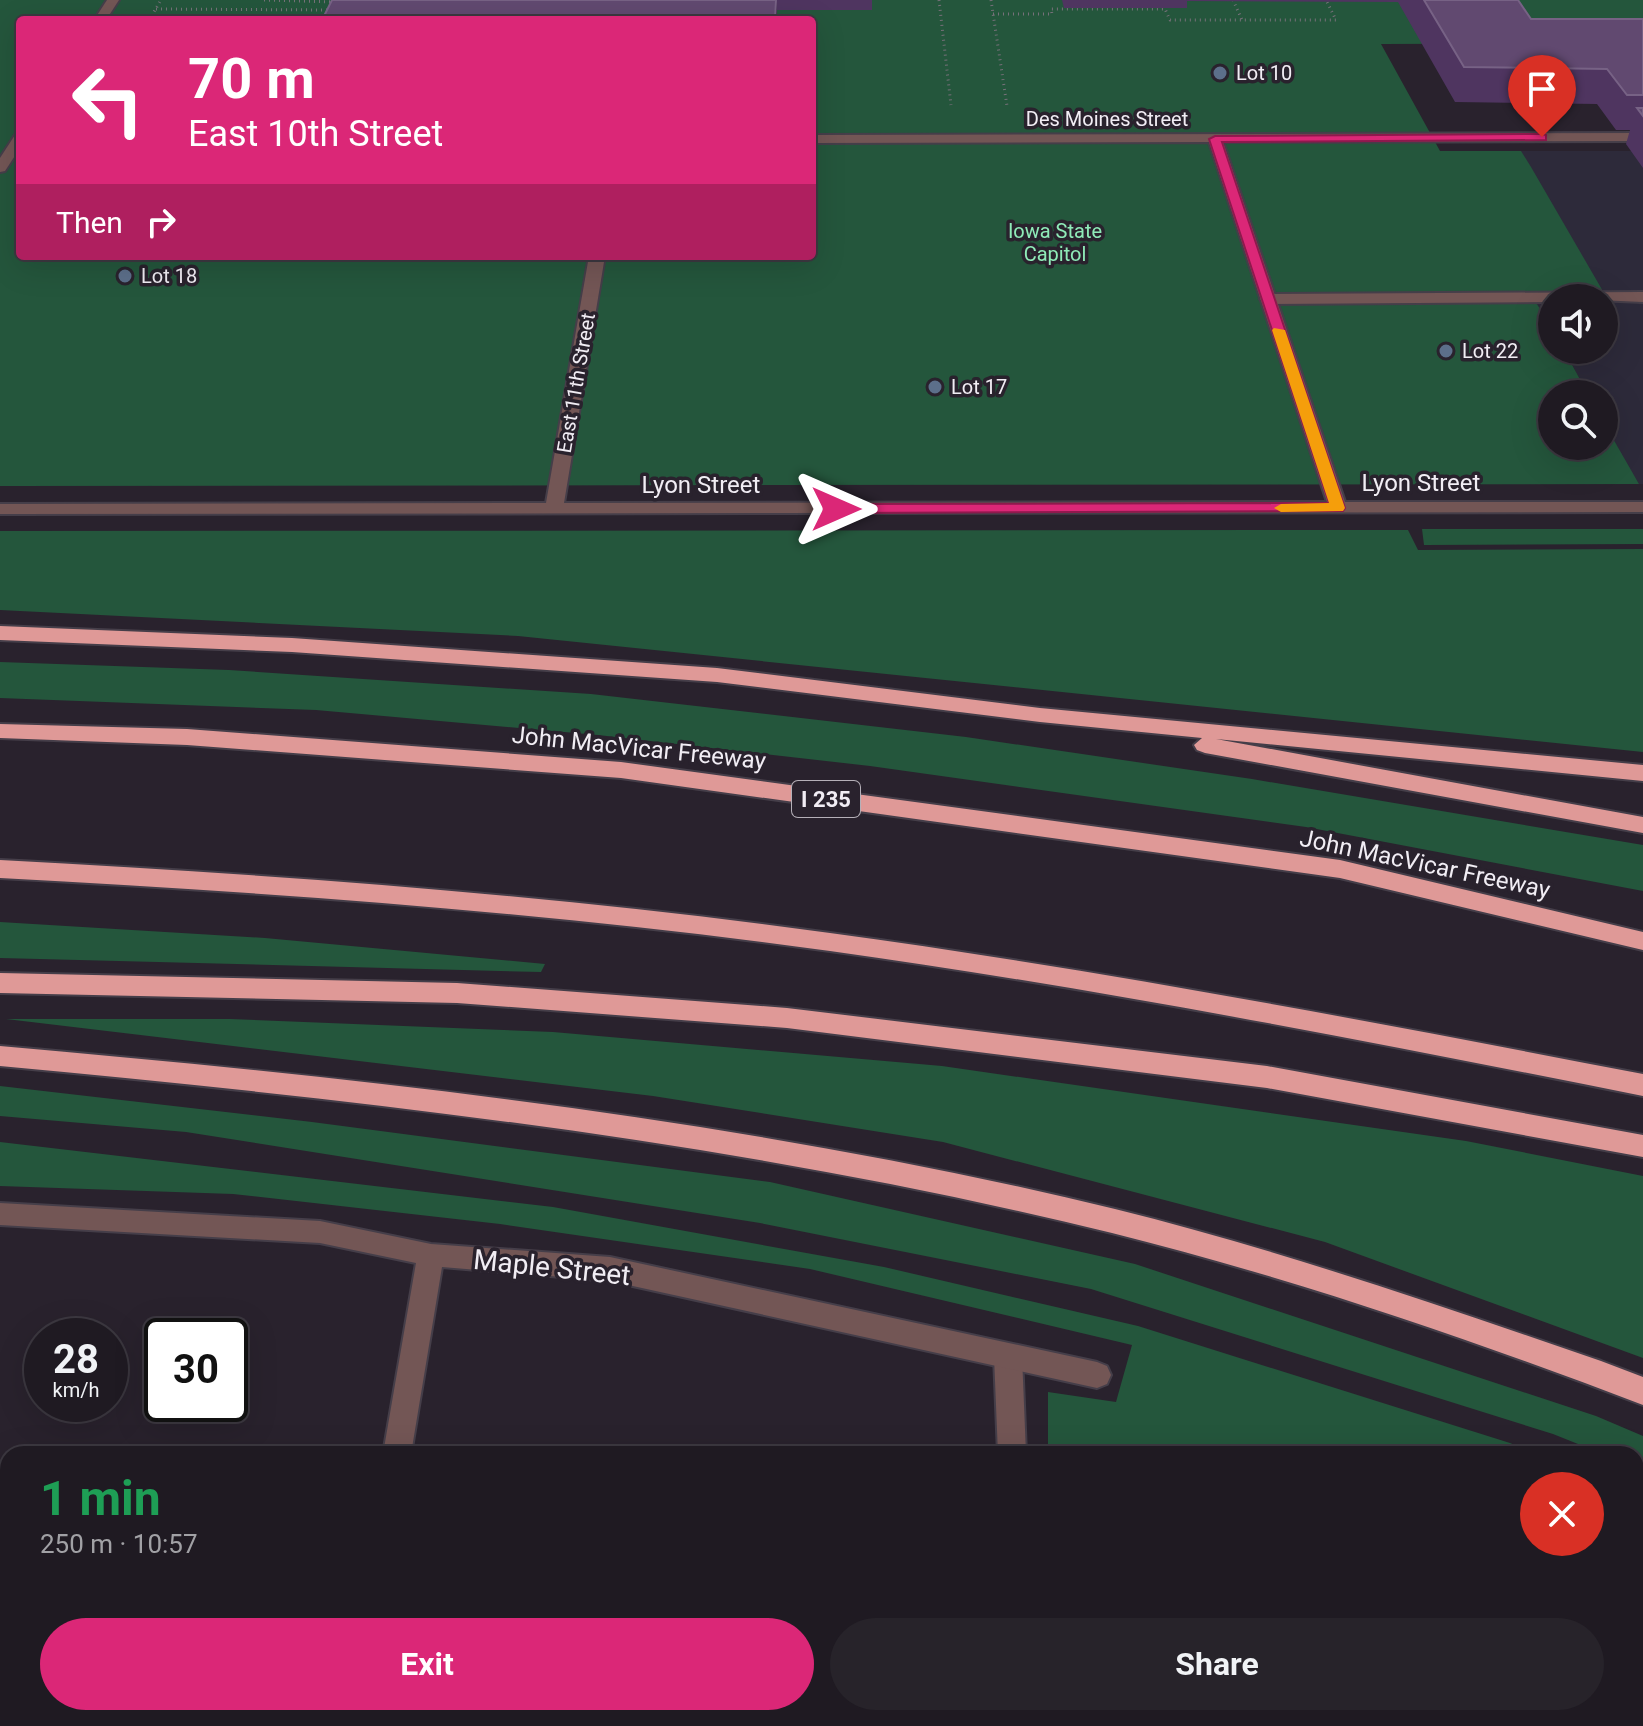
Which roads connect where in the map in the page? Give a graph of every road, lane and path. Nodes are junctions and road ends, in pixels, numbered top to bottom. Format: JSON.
{"nodes":[{"id":1,"x":161,"y":0,"type":"edge"},
{"id":2,"x":264,"y":0,"type":"edge"},
{"id":3,"x":939,"y":0,"type":"edge"},
{"id":4,"x":991,"y":0,"type":"edge"},
{"id":5,"x":1233,"y":0,"type":"edge"},
{"id":6,"x":1327,"y":2,"type":"edge"},
{"id":7,"x":156,"y":9,"type":"junction"},
{"id":8,"x":993,"y":14,"type":"junction"},
{"id":9,"x":152,"y":16,"type":"edge"},
{"id":10,"x":1242,"y":20,"type":"junction"},
{"id":11,"x":952,"y":114,"type":"dead end"},
{"id":12,"x":1009,"y":114,"type":"dead end"},
{"id":13,"x":1643,"y":137,"type":"edge"},
{"id":14,"x":816,"y":139,"type":"edge"},
{"id":15,"x":1215,"y":139,"type":"junction"},
{"id":16,"x":16,"y":145,"type":"edge"},
{"id":17,"x":0,"y":168,"type":"edge"},
{"id":18,"x":596,"y":260,"type":"edge"},
{"id":19,"x":1643,"y":297,"type":"edge"},
{"id":20,"x":1268,"y":299,"type":"junction"},
{"id":21,"x":1643,"y":507,"type":"edge"},
{"id":22,"x":1338,"y":508,"type":"junction"},
{"id":23,"x":0,"y":509,"type":"edge"},
{"id":24,"x":554,"y":509,"type":"junction"},
{"id":25,"x":0,"y":633,"type":"edge"},
{"id":26,"x":1040,"y":715,"type":"junction"},
{"id":27,"x":0,"y":731,"type":"edge"},
{"id":28,"x":1643,"y":773,"type":"edge"},
{"id":29,"x":1643,"y":825,"type":"edge"},
{"id":30,"x":0,"y":869,"type":"edge"},
{"id":31,"x":1643,"y":941,"type":"edge"},
{"id":32,"x":0,"y":983,"type":"edge"},
{"id":33,"x":0,"y":1056,"type":"edge"},
{"id":34,"x":1643,"y":1085,"type":"edge"},
{"id":35,"x":1643,"y":1146,"type":"edge"},
{"id":36,"x":0,"y":1214,"type":"edge"},
{"id":37,"x":431,"y":1255,"type":"junction"},
{"id":38,"x":1008,"y":1356,"type":"junction"},
{"id":39,"x":1097,"y":1375,"type":"dead end"},
{"id":40,"x":1643,"y":1391,"type":"edge"},
{"id":41,"x":398,"y":1446,"type":"edge"},
{"id":42,"x":1012,"y":1446,"type":"edge"}],
"edges":[{"from":1,"to":7,"type":"path"},
{"from":2,"to":7,"type":"path"},
{"from":3,"to":11,"type":"path"},
{"from":4,"to":8,"type":"path"},
{"from":5,"to":10,"type":"path"},
{"from":6,"to":10,"type":"path"},
{"from":7,"to":9,"type":"path"},
{"from":8,"to":10,"type":"path"},
{"from":8,"to":12,"type":"path"},
{"from":13,"to":15,"type":"street","name":"Des Moines Street"},
{"from":14,"to":15,"type":"street","name":"Des Moines Street"},
{"from":15,"to":20,"type":"street"},
{"from":16,"to":17,"type":"street"},
{"from":18,"to":24,"type":"street","name":"East 11th Street"},
{"from":19,"to":20,"type":"street"},
{"from":20,"to":22,"type":"street"},
{"from":21,"to":22,"type":"street","name":"Lyon Street"},
{"from":22,"to":24,"type":"street","name":"Lyon Street"},
{"from":23,"to":24,"type":"street","name":"Lyon Street"},
{"from":25,"to":26,"type":"highway"},
{"from":26,"to":28,"type":"highway"},
{"from":26,"to":29,"type":"highway"},
{"from":27,"to":31,"type":"highway","name":"John MacVicar Freeway","number":"I 235"},
{"from":30,"to":34,"type":"highway"},
{"from":32,"to":35,"type":"highway"},
{"from":33,"to":40,"type":"highway"},
{"from":36,"to":37,"type":"street","name":"Maple Street"},
{"from":37,"to":38,"type":"street","name":"Maple Street"},
{"from":37,"to":41,"type":"street"},
{"from":38,"to":39,"type":"street","name":"Maple Street"},
{"from":38,"to":42,"type":"street"}]}
